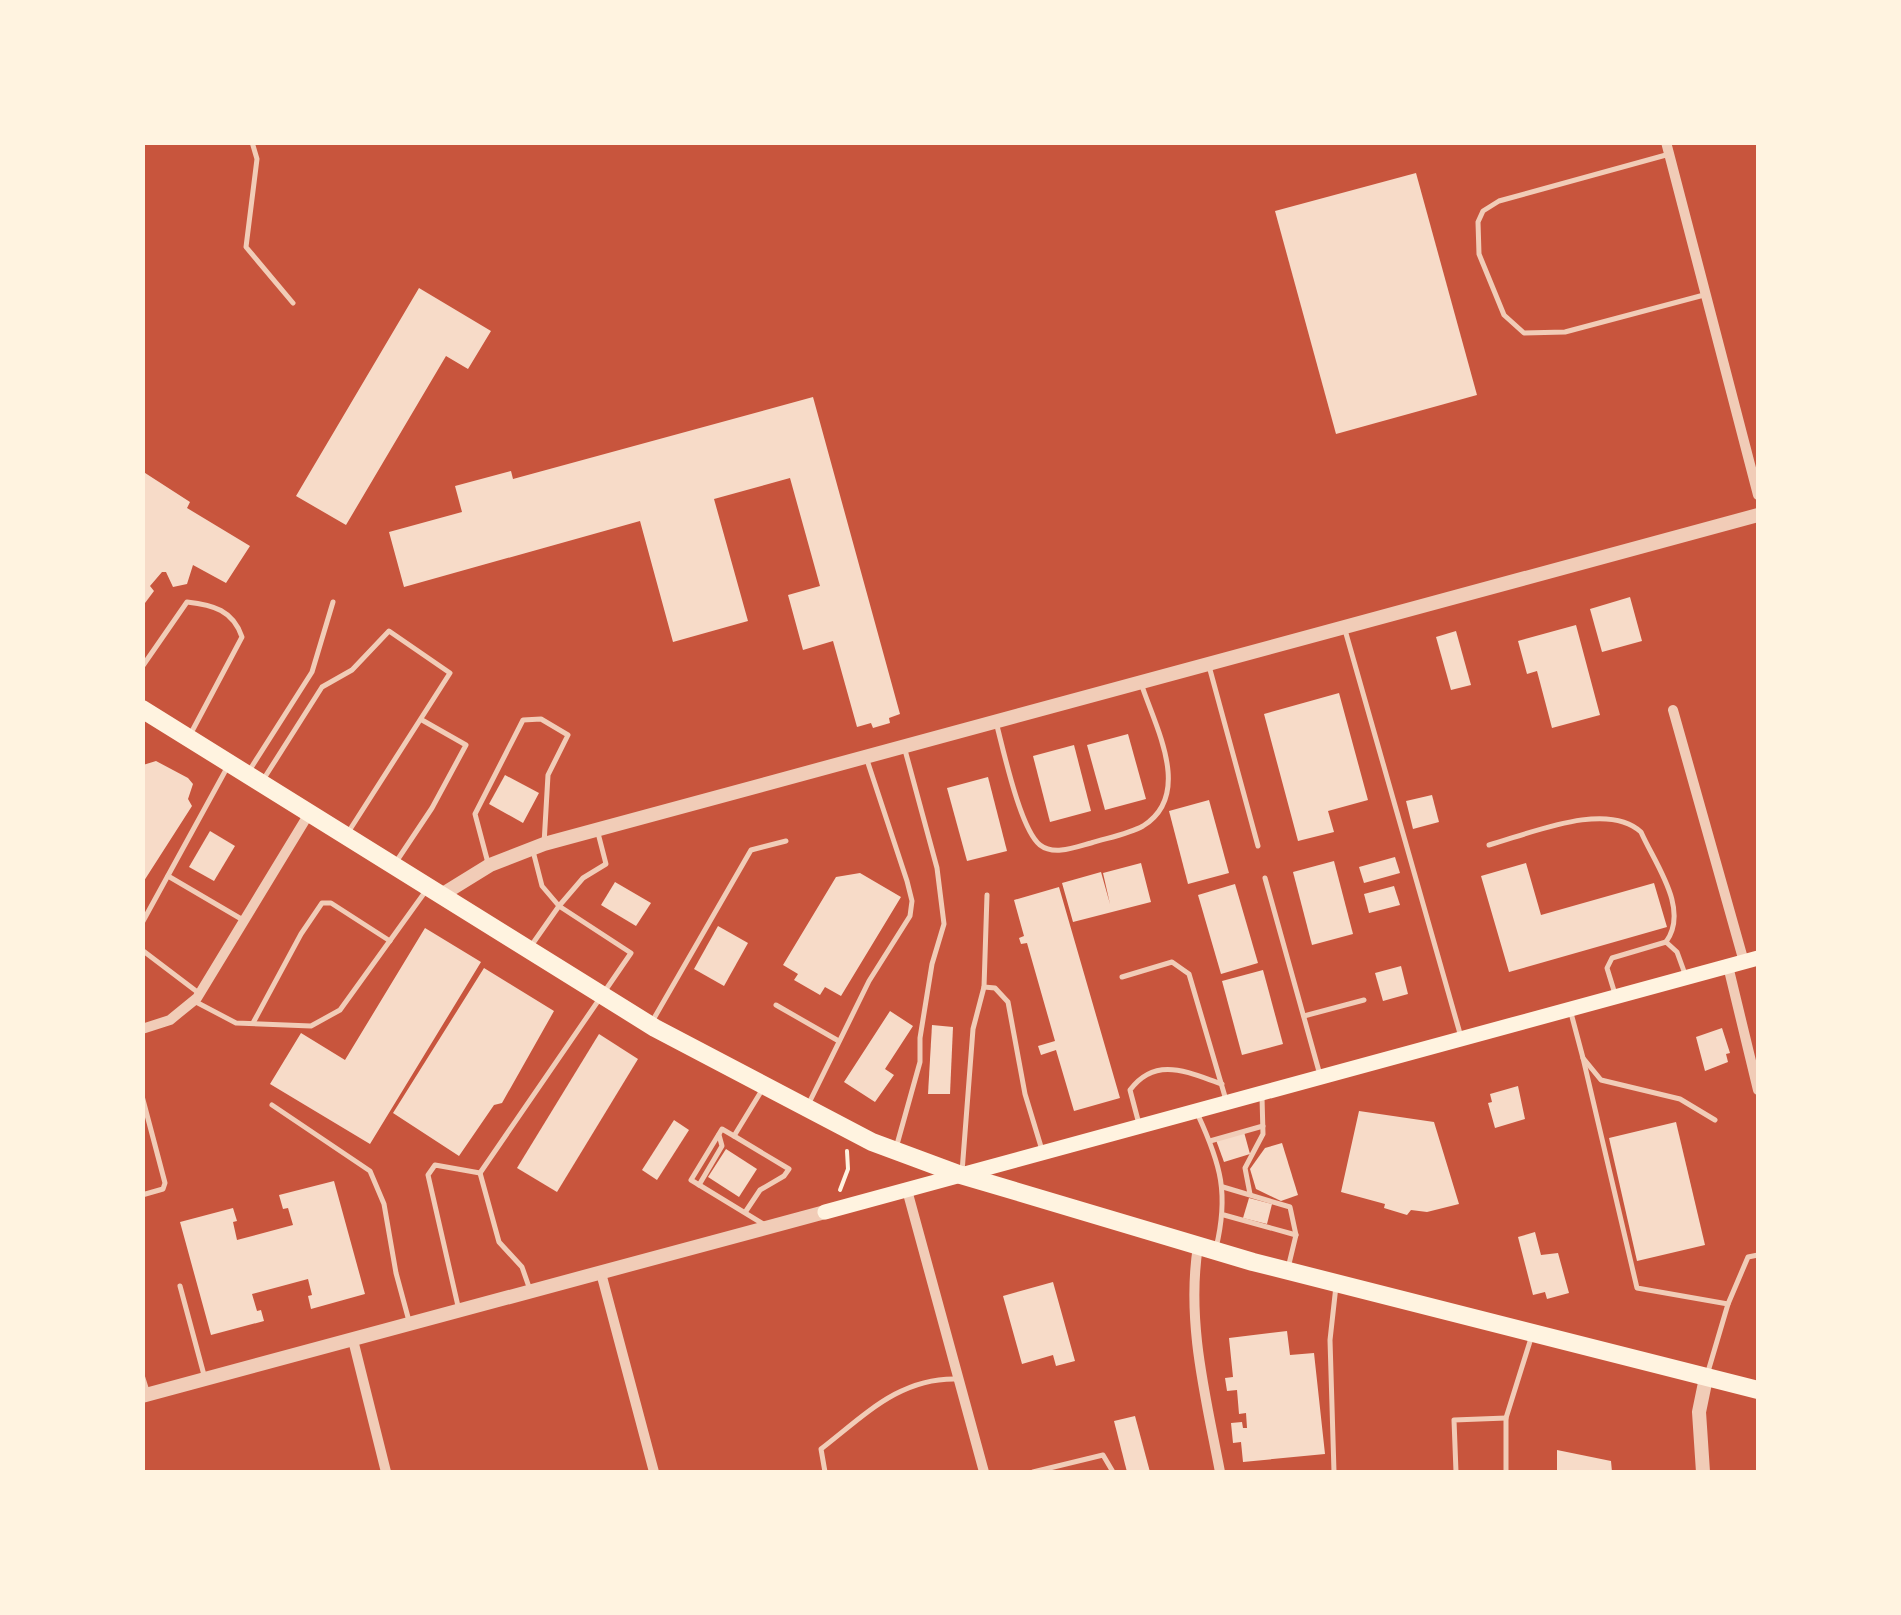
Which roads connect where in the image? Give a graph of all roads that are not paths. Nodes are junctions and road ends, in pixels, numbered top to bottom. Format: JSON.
{"nodes":[{"id":1,"x":252,"y":142,"type":"edge"},
{"id":2,"x":1668,"y":148,"type":"edge"},
{"id":3,"x":1707,"y":294,"type":"junction"},
{"id":4,"x":294,"y":303,"type":"dead end"},
{"id":5,"x":1758,"y":496,"type":"edge"},
{"id":6,"x":1758,"y":515,"type":"edge"},
{"id":7,"x":332,"y":602,"type":"dead end"},
{"id":8,"x":1344,"y":627,"type":"junction"},
{"id":9,"x":1208,"y":665,"type":"junction"},
{"id":10,"x":142,"y":667,"type":"edge"},
{"id":11,"x":1142,"y":683,"type":"junction"},
{"id":12,"x":142,"y":709,"type":"edge"},
{"id":13,"x":1674,"y":710,"type":"dead end"},
{"id":14,"x":422,"y":720,"type":"junction"},
{"id":15,"x":996,"y":722,"type":"junction"},
{"id":16,"x":188,"y":738,"type":"junction"},
{"id":17,"x":904,"y":747,"type":"junction"},
{"id":18,"x":866,"y":757,"type":"junction"},
{"id":19,"x":230,"y":764,"type":"junction"},
{"id":20,"x":254,"y":778,"type":"junction"},
{"id":21,"x":310,"y":811,"type":"junction"},
{"id":22,"x":598,"y":830,"type":"junction"},
{"id":23,"x":346,"y":834,"type":"junction"},
{"id":24,"x":786,"y":841,"type":"dead end"},
{"id":25,"x":538,"y":846,"type":"junction"},
{"id":26,"x":1258,"y":846,"type":"dead end"},
{"id":27,"x":1489,"y":846,"type":"dead end"},
{"id":28,"x":395,"y":864,"type":"junction"},
{"id":29,"x":488,"y":866,"type":"junction"},
{"id":30,"x":168,"y":876,"type":"junction"},
{"id":31,"x":1264,"y":878,"type":"dead end"},
{"id":32,"x":437,"y":890,"type":"junction"},
{"id":33,"x":988,"y":894,"type":"dead end"},
{"id":34,"x":558,"y":906,"type":"junction"},
{"id":35,"x":246,"y":922,"type":"junction"},
{"id":36,"x":142,"y":923,"type":"edge"},
{"id":37,"x":390,"y":940,"type":"junction"},
{"id":38,"x":1666,"y":942,"type":"junction"},
{"id":39,"x":529,"y":949,"type":"junction"},
{"id":40,"x":142,"y":950,"type":"edge"},
{"id":41,"x":1744,"y":962,"type":"edge"},
{"id":42,"x":1122,"y":977,"type":"dead end"},
{"id":43,"x":1686,"y":977,"type":"junction"},
{"id":44,"x":984,"y":988,"type":"junction"},
{"id":45,"x":601,"y":994,"type":"junction"},
{"id":46,"x":1616,"y":996,"type":"junction"},
{"id":47,"x":197,"y":997,"type":"junction"},
{"id":48,"x":1364,"y":1000,"type":"dead end"},
{"id":49,"x":776,"y":1005,"type":"dead end"},
{"id":50,"x":1569,"y":1008,"type":"junction"},
{"id":51,"x":1304,"y":1016,"type":"junction"},
{"id":52,"x":252,"y":1024,"type":"junction"},
{"id":53,"x":650,"y":1024,"type":"junction"},
{"id":54,"x":142,"y":1029,"type":"edge"},
{"id":55,"x":1462,"y":1038,"type":"junction"},
{"id":56,"x":837,"y":1040,"type":"junction"},
{"id":57,"x":1583,"y":1058,"type":"junction"},
{"id":58,"x":1320,"y":1078,"type":"junction"},
{"id":59,"x":1222,"y":1084,"type":"junction"},
{"id":60,"x":764,"y":1087,"type":"junction"},
{"id":61,"x":1758,"y":1090,"type":"edge"},
{"id":62,"x":1262,"y":1094,"type":"junction"},
{"id":63,"x":142,"y":1096,"type":"edge"},
{"id":64,"x":1227,"y":1103,"type":"junction"},
{"id":65,"x":272,"y":1105,"type":"dead end"},
{"id":66,"x":806,"y":1109,"type":"junction"},
{"id":67,"x":1196,"y":1111,"type":"junction"},
{"id":68,"x":1714,"y":1120,"type":"dead end"},
{"id":69,"x":1140,"y":1126,"type":"junction"},
{"id":70,"x":1263,"y":1126,"type":"junction"},
{"id":71,"x":734,"y":1136,"type":"junction"},
{"id":72,"x":1210,"y":1141,"type":"junction"},
{"id":73,"x":895,"y":1151,"type":"junction"},
{"id":74,"x":1042,"y":1153,"type":"junction"},
{"id":75,"x":480,"y":1172,"type":"junction"},
{"id":76,"x":962,"y":1174,"type":"junction"},
{"id":77,"x":1223,"y":1187,"type":"junction"},
{"id":78,"x":907,"y":1190,"type":"junction"},
{"id":79,"x":1250,"y":1194,"type":"junction"},
{"id":80,"x":142,"y":1195,"type":"edge"},
{"id":81,"x":746,"y":1211,"type":"junction"},
{"id":82,"x":825,"y":1212,"type":"joint"},
{"id":83,"x":1224,"y":1215,"type":"junction"},
{"id":84,"x":767,"y":1226,"type":"junction"},
{"id":85,"x":1296,"y":1234,"type":"junction"},
{"id":86,"x":1206,"y":1248,"type":"junction"},
{"id":87,"x":1758,"y":1255,"type":"edge"},
{"id":88,"x":1288,"y":1271,"type":"junction"},
{"id":89,"x":601,"y":1273,"type":"junction"},
{"id":90,"x":1336,"y":1283,"type":"junction"},
{"id":91,"x":180,"y":1286,"type":"dead end"},
{"id":92,"x":530,"y":1292,"type":"junction"},
{"id":93,"x":1728,"y":1304,"type":"junction"},
{"id":94,"x":459,"y":1311,"type":"junction"},
{"id":95,"x":410,"y":1324,"type":"junction"},
{"id":96,"x":1533,"y":1332,"type":"junction"},
{"id":97,"x":353,"y":1340,"type":"junction"},
{"id":98,"x":142,"y":1376,"type":"edge"},
{"id":99,"x":1706,"y":1378,"type":"junction"},
{"id":100,"x":205,"y":1379,"type":"junction"},
{"id":101,"x":962,"y":1379,"type":"junction"},
{"id":102,"x":1758,"y":1390,"type":"edge"},
{"id":103,"x":145,"y":1395,"type":"edge"},
{"id":104,"x":1506,"y":1418,"type":"junction"},
{"id":105,"x":386,"y":1472,"type":"edge"},
{"id":106,"x":654,"y":1472,"type":"edge"},
{"id":107,"x":825,"y":1472,"type":"edge"},
{"id":108,"x":984,"y":1472,"type":"edge"},
{"id":109,"x":1033,"y":1472,"type":"edge"},
{"id":110,"x":1113,"y":1472,"type":"edge"},
{"id":111,"x":1220,"y":1472,"type":"edge"},
{"id":112,"x":1334,"y":1472,"type":"edge"},
{"id":113,"x":1456,"y":1472,"type":"edge"},
{"id":114,"x":1506,"y":1472,"type":"edge"},
{"id":115,"x":1704,"y":1472,"type":"edge"}],
"edges":[{"from":1,"to":4,"type":"lane"},
{"from":2,"to":3,"type":"street"},
{"from":2,"to":3,"type":"lane"},
{"from":3,"to":5,"type":"street"},
{"from":6,"to":8,"type":"street"},
{"from":7,"to":20,"type":"lane"},
{"from":8,"to":9,"type":"street"},
{"from":8,"to":55,"type":"lane"},
{"from":9,"to":11,"type":"street"},
{"from":9,"to":26,"type":"lane"},
{"from":10,"to":16,"type":"lane"},
{"from":11,"to":15,"type":"street"},
{"from":11,"to":15,"type":"lane"},
{"from":12,"to":16,"type":"main road"},
{"from":13,"to":41,"type":"street"},
{"from":14,"to":20,"type":"lane"},
{"from":14,"to":23,"type":"lane"},
{"from":14,"to":28,"type":"lane"},
{"from":15,"to":17,"type":"street"},
{"from":16,"to":19,"type":"main road"},
{"from":17,"to":18,"type":"street"},
{"from":17,"to":73,"type":"lane"},
{"from":18,"to":22,"type":"street"},
{"from":18,"to":56,"type":"lane"},
{"from":19,"to":20,"type":"main road"},
{"from":19,"to":30,"type":"lane"},
{"from":20,"to":21,"type":"main road"},
{"from":21,"to":23,"type":"main road"},
{"from":21,"to":35,"type":"street"},
{"from":22,"to":25,"type":"street"},
{"from":22,"to":34,"type":"lane"},
{"from":23,"to":28,"type":"main road"},
{"from":24,"to":53,"type":"lane"},
{"from":25,"to":29,"type":"street"},
{"from":25,"to":29,"type":"lane"},
{"from":25,"to":34,"type":"lane"},
{"from":27,"to":38,"type":"lane"},
{"from":28,"to":32,"type":"main road"},
{"from":29,"to":32,"type":"street"},
{"from":30,"to":35,"type":"lane"},
{"from":30,"to":36,"type":"lane"},
{"from":31,"to":51,"type":"lane"},
{"from":32,"to":37,"type":"lane"},
{"from":32,"to":39,"type":"main road"},
{"from":33,"to":44,"type":"lane"},
{"from":34,"to":39,"type":"lane"},
{"from":34,"to":45,"type":"lane"},
{"from":35,"to":47,"type":"street"},
{"from":37,"to":52,"type":"lane"},
{"from":37,"to":52,"type":"lane"},
{"from":38,"to":43,"type":"lane"},
{"from":38,"to":46,"type":"lane"},
{"from":39,"to":45,"type":"main road"},
{"from":40,"to":47,"type":"lane"},
{"from":41,"to":43,"type":"main road"},
{"from":41,"to":61,"type":"street"},
{"from":42,"to":59,"type":"lane"},
{"from":43,"to":46,"type":"main road"},
{"from":44,"to":74,"type":"lane"},
{"from":44,"to":76,"type":"lane"},
{"from":45,"to":53,"type":"main road"},
{"from":45,"to":75,"type":"lane"},
{"from":46,"to":50,"type":"main road"},
{"from":47,"to":52,"type":"lane"},
{"from":47,"to":54,"type":"street"},
{"from":48,"to":51,"type":"lane"},
{"from":49,"to":56,"type":"lane"},
{"from":50,"to":55,"type":"main road"},
{"from":50,"to":57,"type":"lane"},
{"from":51,"to":58,"type":"lane"},
{"from":53,"to":60,"type":"main road"},
{"from":55,"to":58,"type":"main road"},
{"from":56,"to":66,"type":"lane"},
{"from":57,"to":68,"type":"lane"},
{"from":57,"to":93,"type":"lane"},
{"from":58,"to":62,"type":"main road"},
{"from":59,"to":64,"type":"lane"},
{"from":59,"to":69,"type":"lane"},
{"from":60,"to":66,"type":"main road"},
{"from":60,"to":71,"type":"lane"},
{"from":62,"to":64,"type":"main road"},
{"from":62,"to":70,"type":"lane"},
{"from":63,"to":80,"type":"lane"},
{"from":64,"to":67,"type":"main road"},
{"from":65,"to":95,"type":"lane"},
{"from":66,"to":73,"type":"main road"},
{"from":67,"to":69,"type":"main road"},
{"from":67,"to":72,"type":"lane"},
{"from":69,"to":74,"type":"main road"},
{"from":70,"to":72,"type":"lane"},
{"from":70,"to":79,"type":"lane"},
{"from":71,"to":81,"type":"lane"},
{"from":71,"to":81,"type":"lane"},
{"from":72,"to":77,"type":"lane"},
{"from":73,"to":76,"type":"main road"},
{"from":74,"to":76,"type":"main road"},
{"from":75,"to":92,"type":"lane"},
{"from":75,"to":94,"type":"lane"},
{"from":76,"to":78,"type":"main road"},
{"from":76,"to":86,"type":"main road"},
{"from":77,"to":79,"type":"lane"},
{"from":77,"to":83,"type":"lane"},
{"from":78,"to":82,"type":"main road"},
{"from":78,"to":101,"type":"street"},
{"from":79,"to":85,"type":"lane"},
{"from":81,"to":84,"type":"lane"},
{"from":82,"to":84,"type":"street"},
{"from":83,"to":85,"type":"lane"},
{"from":83,"to":86,"type":"lane"},
{"from":84,"to":89,"type":"street"},
{"from":85,"to":88,"type":"lane"},
{"from":86,"to":88,"type":"main road"},
{"from":86,"to":111,"type":"street"},
{"from":87,"to":93,"type":"lane"},
{"from":88,"to":90,"type":"main road"},
{"from":89,"to":92,"type":"street"},
{"from":89,"to":106,"type":"street"},
{"from":90,"to":96,"type":"main road"},
{"from":90,"to":112,"type":"lane"},
{"from":91,"to":100,"type":"lane"},
{"from":92,"to":94,"type":"street"},
{"from":93,"to":99,"type":"lane"},
{"from":94,"to":95,"type":"street"},
{"from":95,"to":97,"type":"street"},
{"from":96,"to":99,"type":"main road"},
{"from":96,"to":104,"type":"lane"},
{"from":97,"to":100,"type":"street"},
{"from":97,"to":105,"type":"street"},
{"from":98,"to":103,"type":"lane"},
{"from":99,"to":102,"type":"main road"},
{"from":99,"to":115,"type":"street"},
{"from":100,"to":103,"type":"street"},
{"from":101,"to":107,"type":"lane"},
{"from":101,"to":108,"type":"street"},
{"from":104,"to":113,"type":"lane"},
{"from":104,"to":114,"type":"lane"},
{"from":109,"to":110,"type":"lane"}]}
